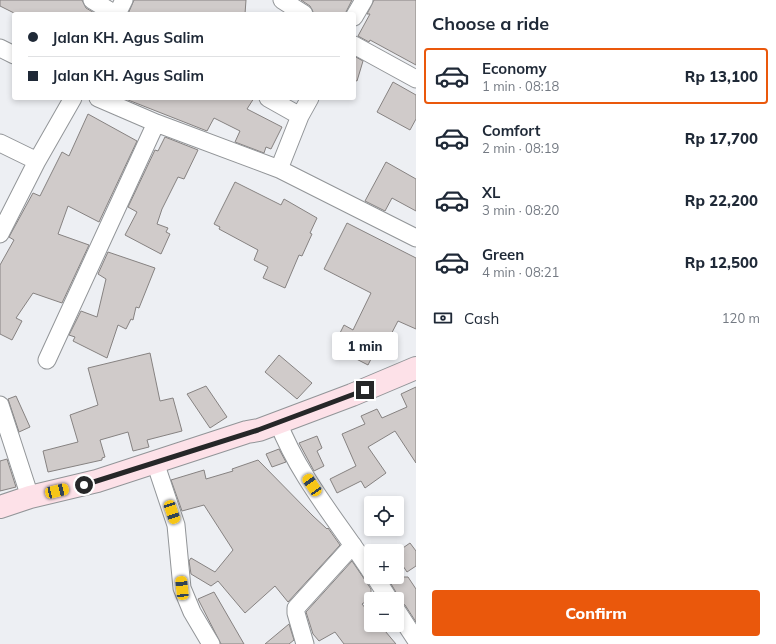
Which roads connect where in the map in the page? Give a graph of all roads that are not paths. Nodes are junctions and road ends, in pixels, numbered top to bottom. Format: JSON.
{"nodes":[{"id":1,"x":92,"y":0,"type":"edge"},
{"id":2,"x":124,"y":0,"type":"edge"},
{"id":3,"x":282,"y":0,"type":"edge"},
{"id":4,"x":364,"y":0,"type":"edge"},
{"id":5,"x":113,"y":12,"type":"edge"},
{"id":6,"x":117,"y":12,"type":"edge"},
{"id":7,"x":301,"y":12,"type":"edge"},
{"id":8,"x":356,"y":14,"type":"edge"},
{"id":9,"x":356,"y":46,"type":"edge"},
{"id":10,"x":0,"y":48,"type":"edge"},
{"id":11,"x":12,"y":54,"type":"edge"},
{"id":12,"x":416,"y":79,"type":"edge"},
{"id":13,"x":71,"y":100,"type":"edge"},
{"id":14,"x":103,"y":100,"type":"edge"},
{"id":15,"x":272,"y":100,"type":"edge"},
{"id":16,"x":309,"y":100,"type":"edge"},
{"id":17,"x":300,"y":116,"type":"junction"},
{"id":18,"x":156,"y":123,"type":"junction"},
{"id":19,"x":0,"y":143,"type":"edge"},
{"id":20,"x":37,"y":161,"type":"junction"},
{"id":21,"x":279,"y":169,"type":"junction"},
{"id":22,"x":0,"y":234,"type":"edge"},
{"id":23,"x":416,"y":238,"type":"edge"},
{"id":24,"x":48,"y":360,"type":"dead end"},
{"id":25,"x":416,"y":368,"type":"edge"},
{"id":26,"x":0,"y":405,"type":"edge"},
{"id":27,"x":278,"y":422,"type":"junction"},
{"id":28,"x":155,"y":462,"type":"junction"},
{"id":29,"x":30,"y":498,"type":"junction"},
{"id":30,"x":0,"y":507,"type":"edge"},
{"id":31,"x":353,"y":545,"type":"junction"},
{"id":32,"x":364,"y":562,"type":"edge"},
{"id":33,"x":404,"y":622,"type":"edge"},
{"id":34,"x":416,"y":640,"type":"edge"},
{"id":35,"x":211,"y":644,"type":"edge"},
{"id":36,"x":306,"y":644,"type":"edge"}],
"edges":[{"from":1,"to":5,"type":"street"},
{"from":2,"to":6,"type":"street"},
{"from":3,"to":7,"type":"street"},
{"from":4,"to":8,"type":"street"},
{"from":9,"to":12,"type":"street"},
{"from":10,"to":11,"type":"street"},
{"from":13,"to":20,"type":"street"},
{"from":14,"to":18,"type":"street"},
{"from":15,"to":17,"type":"street"},
{"from":16,"to":17,"type":"street"},
{"from":17,"to":21,"type":"street"},
{"from":18,"to":21,"type":"street"},
{"from":18,"to":24,"type":"street"},
{"from":19,"to":20,"type":"street"},
{"from":20,"to":22,"type":"street"},
{"from":21,"to":23,"type":"street"},
{"from":25,"to":27,"type":"street"},
{"from":26,"to":29,"type":"street"},
{"from":27,"to":28,"type":"street"},
{"from":27,"to":31,"type":"street"},
{"from":28,"to":29,"type":"street"},
{"from":28,"to":35,"type":"street"},
{"from":29,"to":30,"type":"street"},
{"from":31,"to":32,"type":"street"},
{"from":31,"to":36,"type":"street"},
{"from":33,"to":34,"type":"street"}]}
